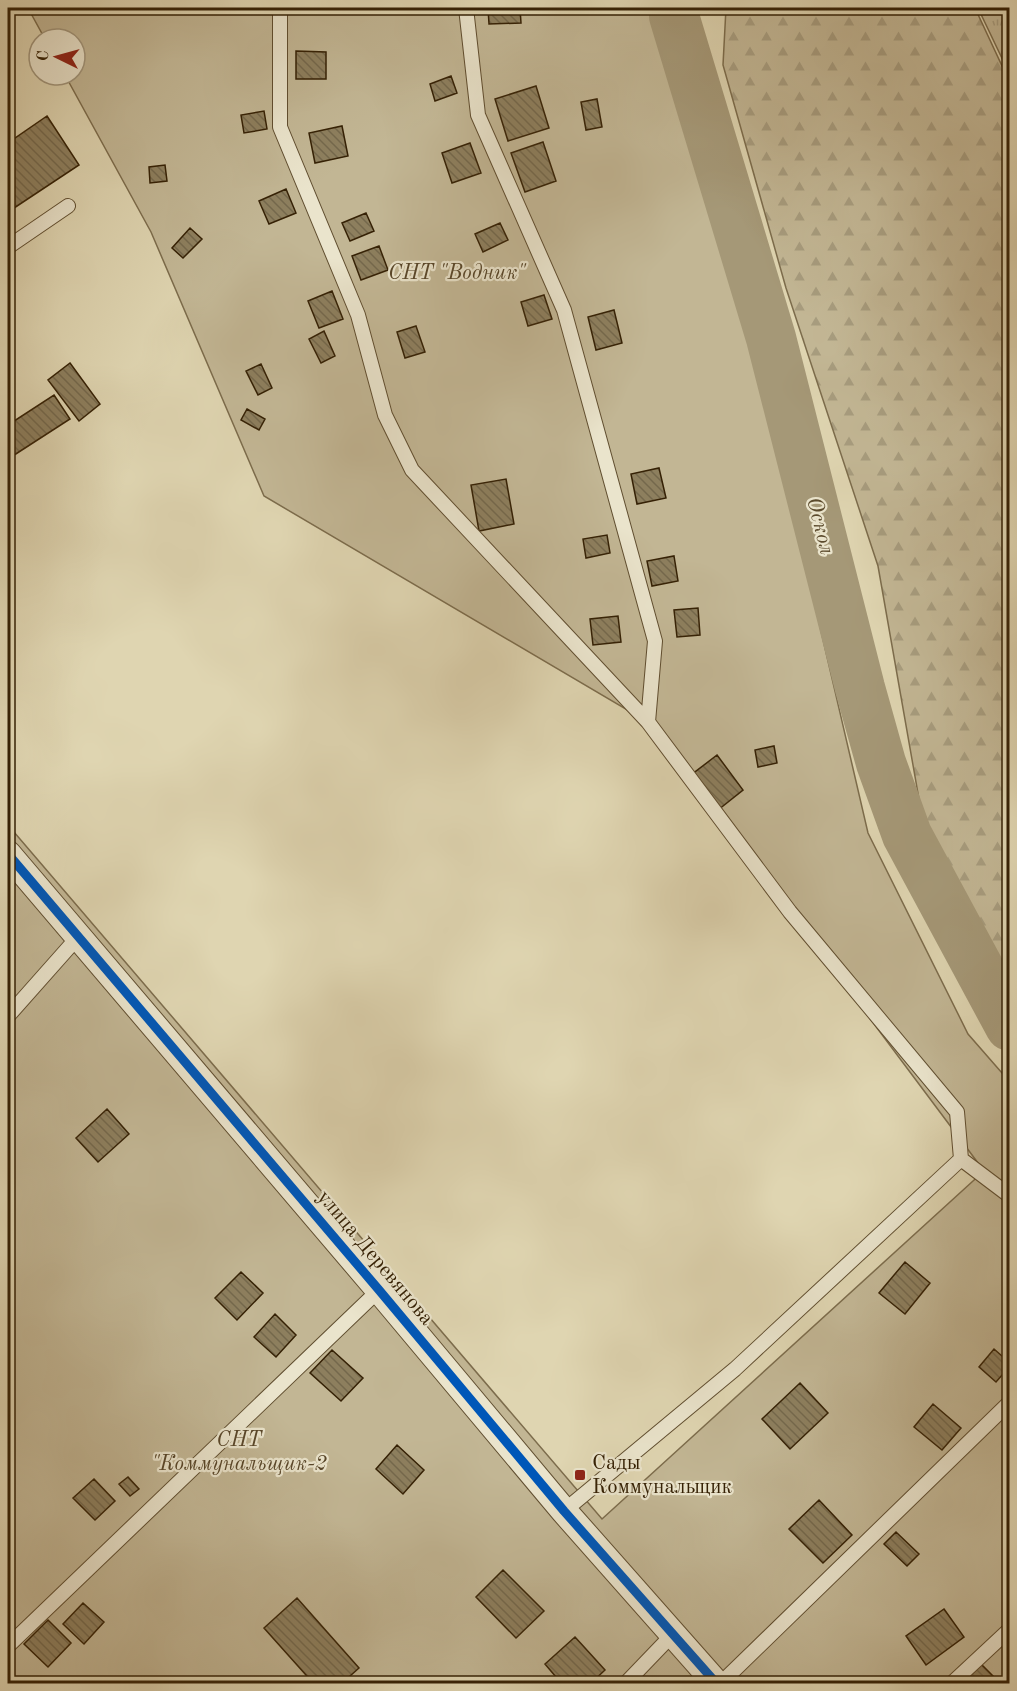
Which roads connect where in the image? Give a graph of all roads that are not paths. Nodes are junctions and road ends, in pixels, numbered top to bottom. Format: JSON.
{"nodes":[{"id":1,"x":280,"y":8,"type":"edge"},
{"id":2,"x":466,"y":8,"type":"edge"},
{"id":3,"x":68,"y":206,"type":"dead end"},
{"id":4,"x":8,"y":247,"type":"edge"},
{"id":5,"x":648,"y":722,"type":"junction"},
{"id":6,"x":8,"y":854,"type":"edge"},
{"id":7,"x":78,"y":937,"type":"junction"},
{"id":8,"x":8,"y":1016,"type":"edge"},
{"id":9,"x":961,"y":1159,"type":"junction"},
{"id":10,"x":1010,"y":1196,"type":"edge"},
{"id":11,"x":379,"y":1290,"type":"junction"},
{"id":12,"x":1010,"y":1402,"type":"edge"},
{"id":13,"x":564,"y":1511,"type":"junction"},
{"id":14,"x":1010,"y":1629,"type":"edge"},
{"id":15,"x":673,"y":1634,"type":"junction"},
{"id":16,"x":8,"y":1646,"type":"edge"},
{"id":17,"x":626,"y":1683,"type":"edge"},
{"id":18,"x":719,"y":1683,"type":"edge"},
{"id":19,"x":951,"y":1683,"type":"edge"}],
"edges":[{"from":1,"to":5,"type":"lane"},
{"from":2,"to":5,"type":"lane"},
{"from":3,"to":4,"type":"lane"},
{"from":5,"to":9,"type":"lane"},
{"from":6,"to":7,"type":"street","name":"улица Деревянова"},
{"from":7,"to":8,"type":"lane"},
{"from":7,"to":11,"type":"street","name":"улица Деревянова"},
{"from":9,"to":10,"type":"lane"},
{"from":9,"to":13,"type":"lane"},
{"from":11,"to":13,"type":"street","name":"улица Деревянова"},
{"from":11,"to":16,"type":"lane"},
{"from":12,"to":18,"type":"lane"},
{"from":13,"to":15,"type":"street","name":"улица Деревянова"},
{"from":14,"to":19,"type":"lane"},
{"from":15,"to":17,"type":"lane"},
{"from":15,"to":18,"type":"street","name":"улица Деревянова"}]}
